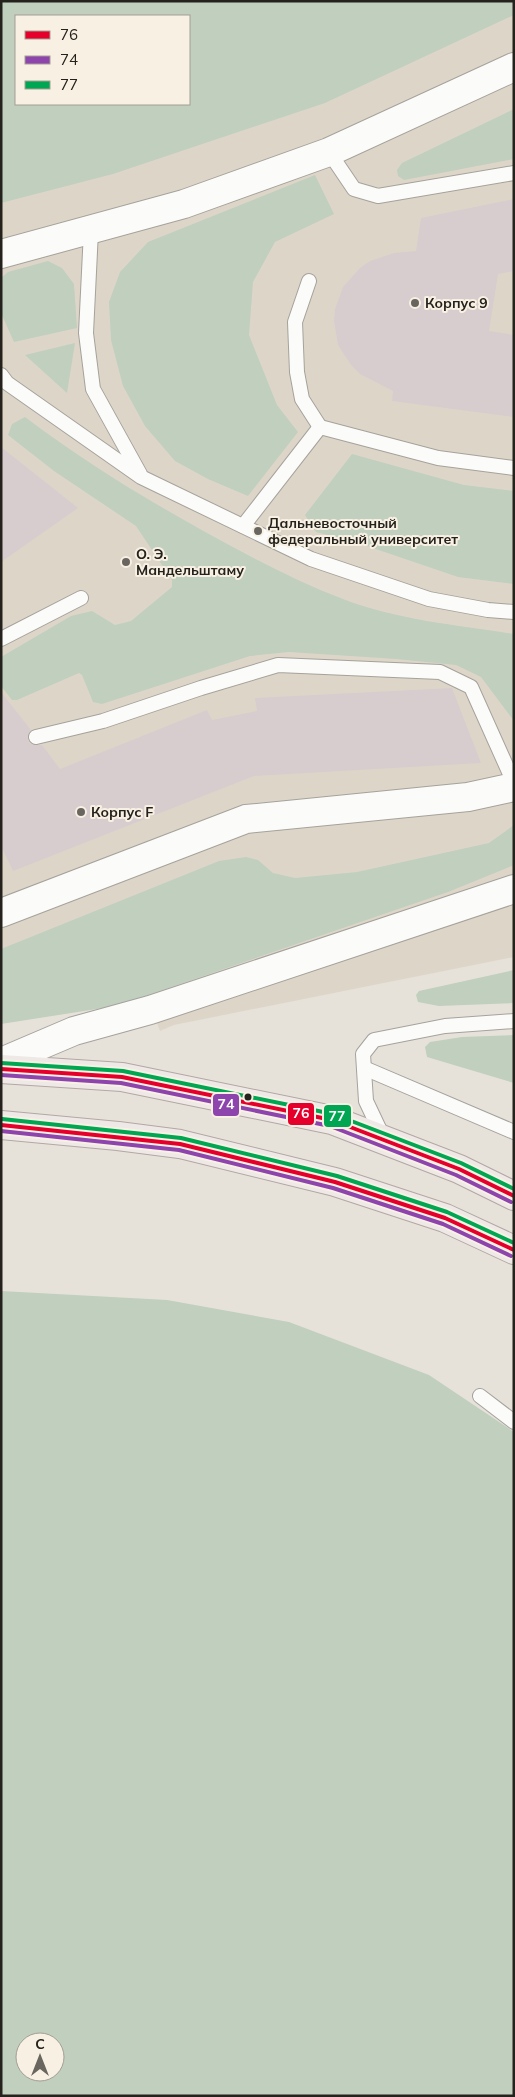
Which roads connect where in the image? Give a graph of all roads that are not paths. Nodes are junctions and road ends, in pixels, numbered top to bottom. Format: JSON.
{"nodes":[{"id":1,"x":514,"y":67,"type":"edge"},
{"id":2,"x":329,"y":152,"type":"junction"},
{"id":3,"x":514,"y":173,"type":"edge"},
{"id":4,"x":91,"y":231,"type":"junction"},
{"id":5,"x":1,"y":254,"type":"edge"},
{"id":6,"x":309,"y":281,"type":"dead end"},
{"id":7,"x":3,"y":382,"type":"edge"},
{"id":8,"x":320,"y":427,"type":"junction"},
{"id":9,"x":514,"y":468,"type":"edge"},
{"id":10,"x":141,"y":477,"type":"junction"},
{"id":11,"x":243,"y":526,"type":"junction"},
{"id":12,"x":80,"y":598,"type":"dead end"},
{"id":13,"x":514,"y":612,"type":"edge"},
{"id":14,"x":1,"y":639,"type":"edge"},
{"id":15,"x":36,"y":737,"type":"dead end"},
{"id":16,"x":514,"y":785,"type":"edge"},
{"id":17,"x":514,"y":889,"type":"edge"},
{"id":18,"x":1,"y":913,"type":"edge"},
{"id":19,"x":514,"y":1020,"type":"edge"},
{"id":20,"x":1,"y":1062,"type":"edge"},
{"id":21,"x":364,"y":1068,"type":"junction"},
{"id":22,"x":1,"y":1069,"type":"edge"},
{"id":23,"x":1,"y":1125,"type":"edge"},
{"id":24,"x":514,"y":1132,"type":"edge"},
{"id":25,"x":384,"y":1139,"type":"junction"},
{"id":26,"x":514,"y":1196,"type":"edge"},
{"id":27,"x":514,"y":1250,"type":"edge"},
{"id":28,"x":480,"y":1396,"type":"dead end"},
{"id":29,"x":514,"y":1422,"type":"edge"}],
"edges":[{"from":1,"to":2,"type":"street"},
{"from":2,"to":3,"type":"lane"},
{"from":2,"to":4,"type":"street"},
{"from":4,"to":5,"type":"street"},
{"from":4,"to":10,"type":"lane"},
{"from":6,"to":8,"type":"lane"},
{"from":7,"to":10,"type":"lane"},
{"from":8,"to":9,"type":"lane"},
{"from":8,"to":11,"type":"lane"},
{"from":10,"to":11,"type":"lane"},
{"from":11,"to":13,"type":"lane"},
{"from":12,"to":14,"type":"lane"},
{"from":15,"to":16,"type":"lane"},
{"from":16,"to":18,"type":"street"},
{"from":17,"to":20,"type":"street"},
{"from":19,"to":21,"type":"lane"},
{"from":21,"to":24,"type":"lane"},
{"from":21,"to":25,"type":"lane"},
{"from":22,"to":25,"type":"main road"},
{"from":23,"to":27,"type":"main road"},
{"from":25,"to":26,"type":"main road"},
{"from":28,"to":29,"type":"lane"}]}
